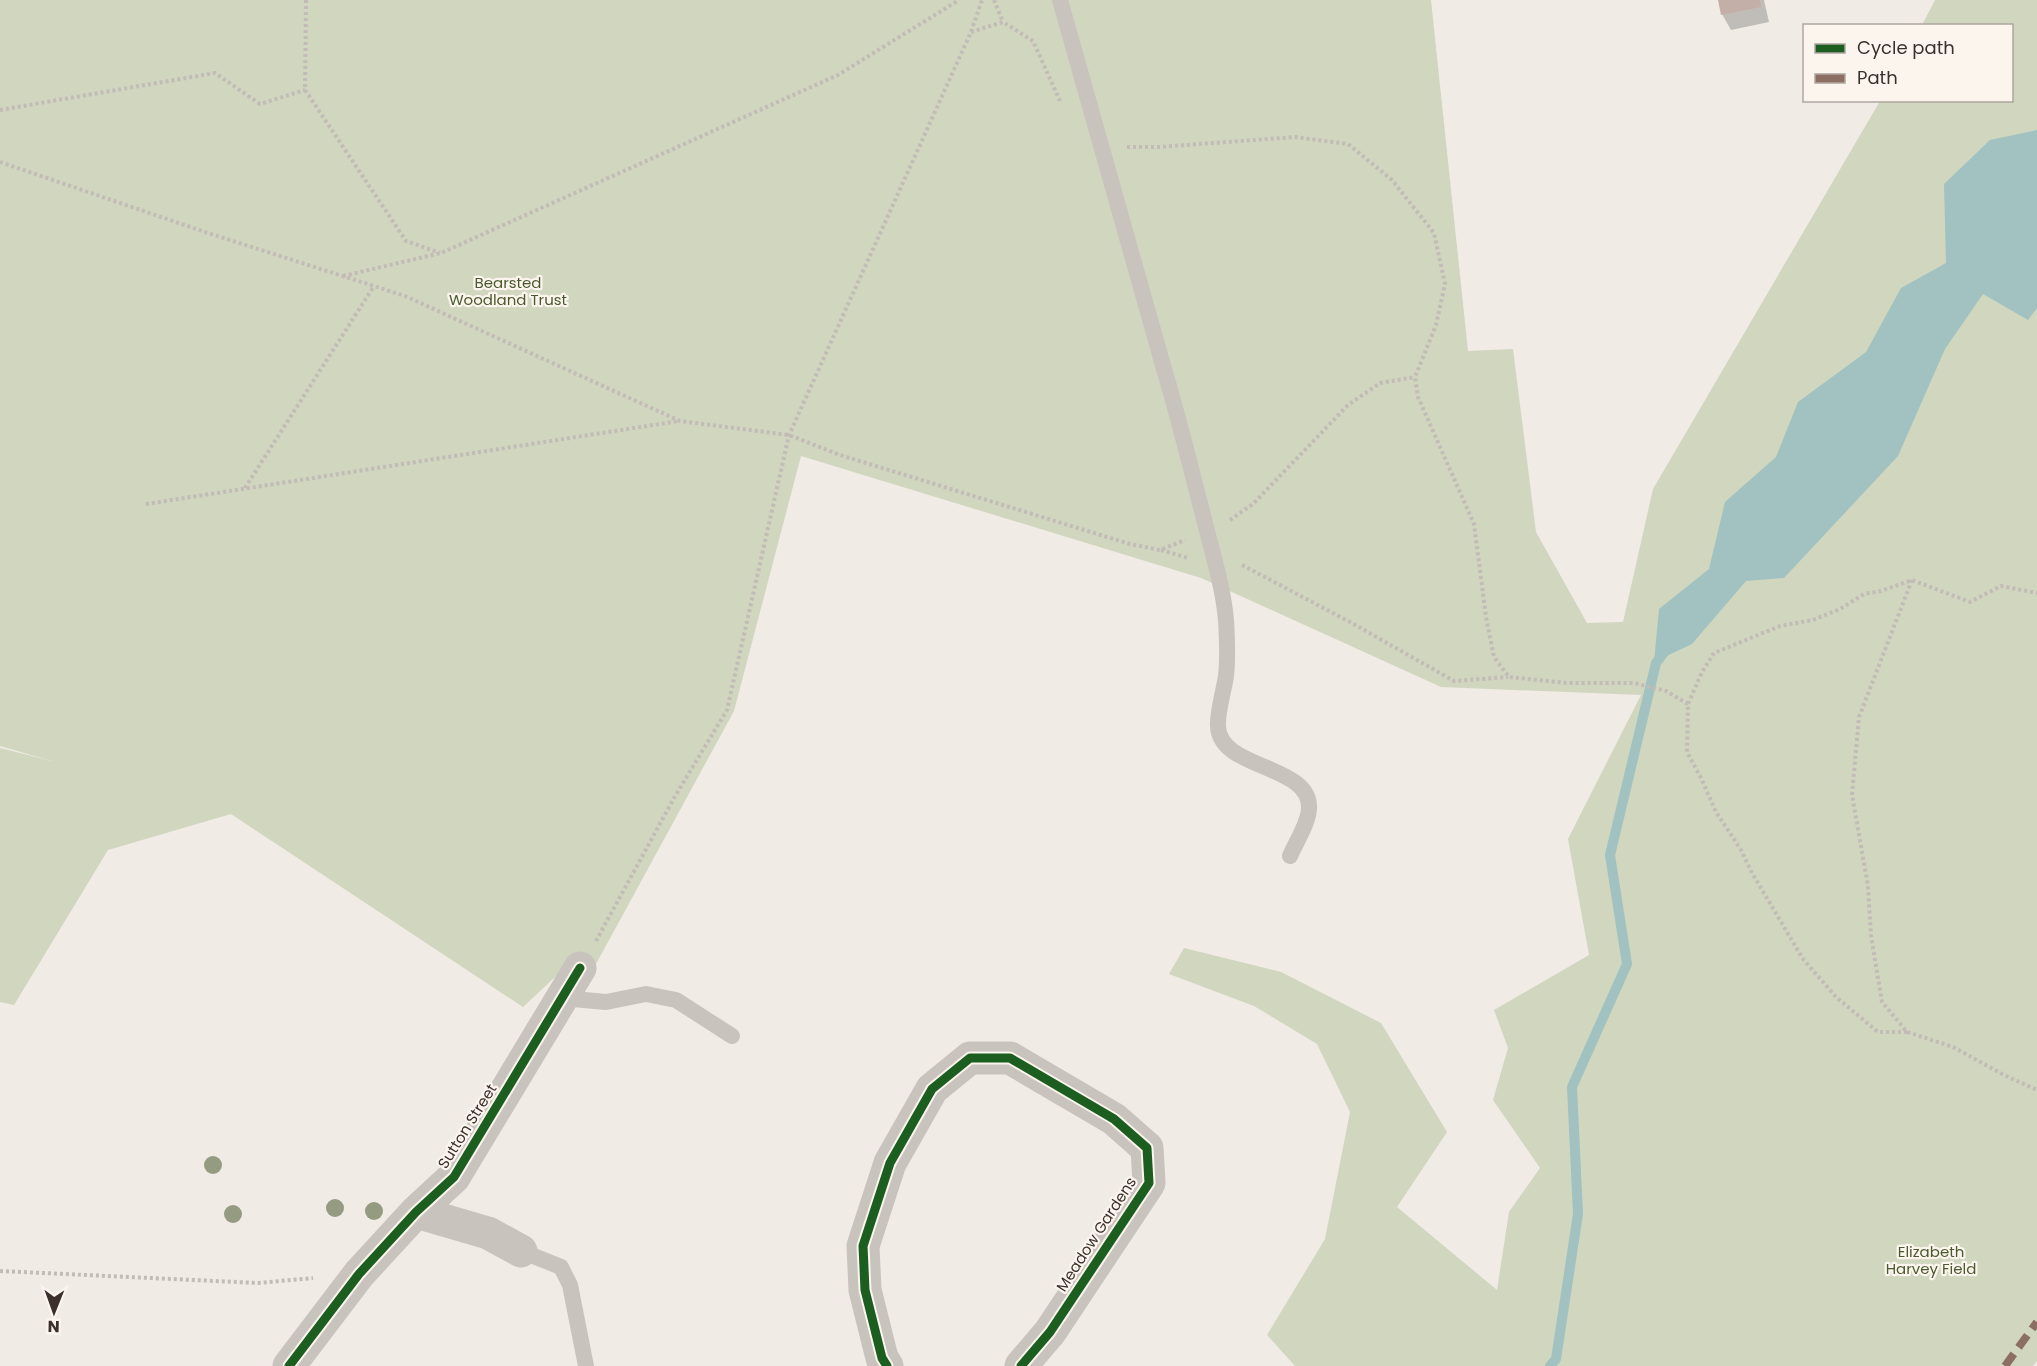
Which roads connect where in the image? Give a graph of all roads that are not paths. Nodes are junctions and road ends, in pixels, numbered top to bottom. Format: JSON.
{"nodes":[{"id":1,"x":1060,"y":0,"type":"edge"},
{"id":2,"x":1290,"y":856,"type":"dead end"},
{"id":3,"x":580,"y":968,"type":"road end"},
{"id":4,"x":562,"y":998,"type":"junction"},
{"id":5,"x":732,"y":1036,"type":"dead end"},
{"id":6,"x":416,"y":1212,"type":"junction"},
{"id":7,"x":521,"y":1251,"type":"joint"},
{"id":8,"x":290,"y":1366,"type":"edge"},
{"id":9,"x":586,"y":1366,"type":"edge"},
{"id":10,"x":887,"y":1366,"type":"edge"},
{"id":11,"x":1021,"y":1366,"type":"edge"}],
"edges":[{"from":1,"to":2,"type":"lane"},
{"from":3,"to":4,"type":"street","name":"Sutton Street"},
{"from":4,"to":5,"type":"lane"},
{"from":4,"to":6,"type":"street","name":"Sutton Street"},
{"from":6,"to":7,"type":"street"},
{"from":6,"to":8,"type":"street","name":"Sutton Street"},
{"from":7,"to":9,"type":"lane"},
{"from":10,"to":11,"type":"street","name":"Meadow Gardens"}]}
